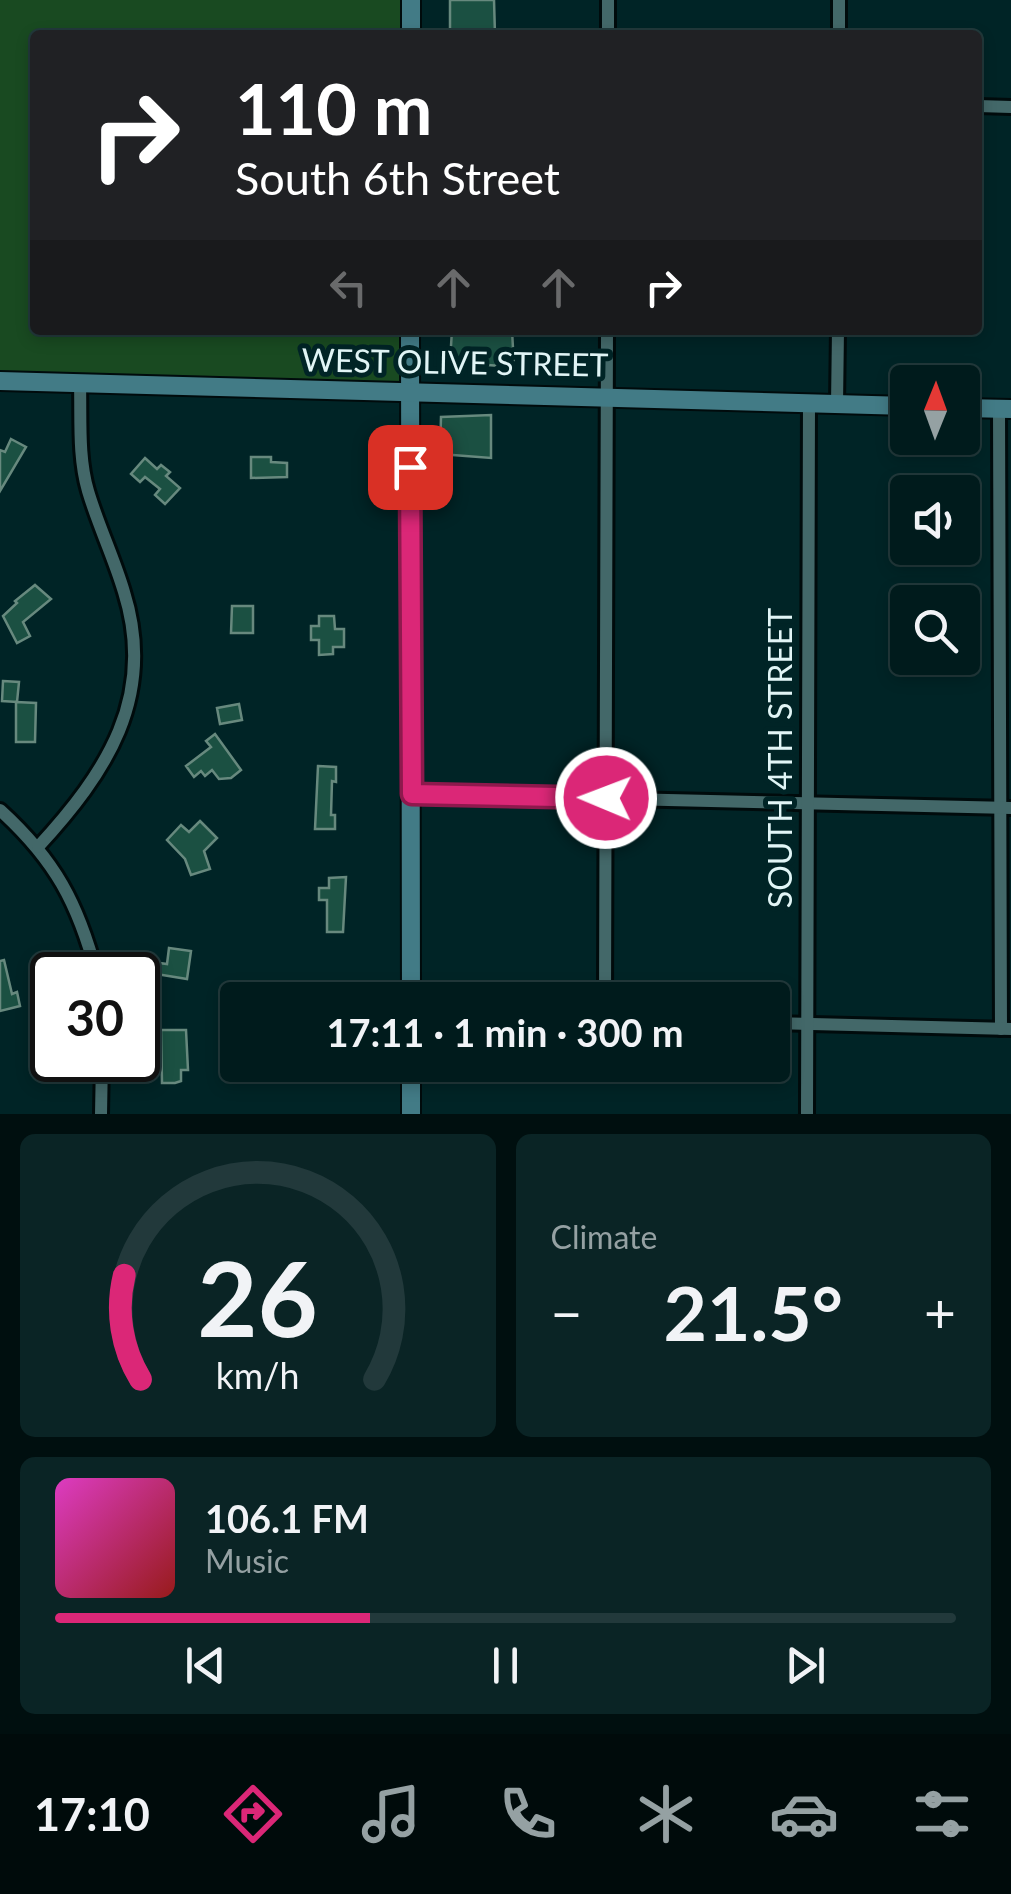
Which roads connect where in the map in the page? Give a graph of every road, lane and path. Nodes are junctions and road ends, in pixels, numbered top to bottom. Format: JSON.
{"nodes":[{"id":1,"x":411,"y":0,"type":"edge"},
{"id":2,"x":608,"y":0,"type":"edge"},
{"id":3,"x":839,"y":0,"type":"edge"},
{"id":4,"x":411,"y":30,"type":"edge"},
{"id":5,"x":608,"y":30,"type":"edge"},
{"id":6,"x":838,"y":30,"type":"edge"},
{"id":7,"x":982,"y":106,"type":"edge"},
{"id":8,"x":1011,"y":107,"type":"edge"},
{"id":9,"x":410,"y":335,"type":"edge"},
{"id":10,"x":607,"y":335,"type":"edge"},
{"id":11,"x":838,"y":335,"type":"edge"},
{"id":12,"x":0,"y":381,"type":"edge"},
{"id":13,"x":80,"y":384,"type":"junction"},
{"id":14,"x":410,"y":392,"type":"junction"},
{"id":15,"x":607,"y":397,"type":"junction"},
{"id":16,"x":808,"y":402,"type":"junction"},
{"id":17,"x":837,"y":404,"type":"junction"},
{"id":18,"x":890,"y":405,"type":"edge"},
{"id":19,"x":980,"y":408,"type":"edge"},
{"id":20,"x":1005,"y":409,"type":"edge"},
{"id":21,"x":412,"y":794,"type":"junction"},
{"id":22,"x":606,"y":798,"type":"junction"},
{"id":23,"x":809,"y":804,"type":"junction"},
{"id":24,"x":1006,"y":808,"type":"edge"},
{"id":25,"x":0,"y":810,"type":"edge"},
{"id":26,"x":38,"y":847,"type":"junction"},
{"id":27,"x":89,"y":952,"type":"edge"},
{"id":28,"x":411,"y":982,"type":"edge"},
{"id":29,"x":606,"y":982,"type":"edge"},
{"id":30,"x":790,"y":1024,"type":"edge"},
{"id":31,"x":808,"y":1024,"type":"junction"},
{"id":32,"x":1006,"y":1029,"type":"edge"},
{"id":33,"x":102,"y":1082,"type":"edge"},
{"id":34,"x":411,"y":1082,"type":"edge"},
{"id":35,"x":101,"y":1114,"type":"edge"},
{"id":36,"x":411,"y":1114,"type":"edge"},
{"id":37,"x":807,"y":1114,"type":"edge"}],
"edges":[{"from":1,"to":4,"type":"main road"},
{"from":2,"to":5,"type":"street"},
{"from":3,"to":6,"type":"street"},
{"from":7,"to":8,"type":"street"},
{"from":9,"to":14,"type":"main road"},
{"from":10,"to":15,"type":"street"},
{"from":11,"to":17,"type":"street"},
{"from":12,"to":13,"type":"main road","name":"WEST OLIVE STREET"},
{"from":13,"to":14,"type":"main road","name":"WEST OLIVE STREET"},
{"from":13,"to":26,"type":"street"},
{"from":14,"to":15,"type":"main road","name":"WEST OLIVE STREET"},
{"from":14,"to":21,"type":"main road"},
{"from":15,"to":16,"type":"main road","name":"WEST OLIVE STREET"},
{"from":15,"to":22,"type":"street"},
{"from":16,"to":17,"type":"main road","name":"WEST OLIVE STREET"},
{"from":16,"to":23,"type":"street","name":"SOUTH 4TH STREET"},
{"from":17,"to":18,"type":"main road","name":"WEST OLIVE STREET"},
{"from":19,"to":20,"type":"main road"},
{"from":20,"to":24,"type":"street"},
{"from":21,"to":22,"type":"street"},
{"from":21,"to":28,"type":"main road"},
{"from":22,"to":23,"type":"street"},
{"from":22,"to":29,"type":"street"},
{"from":23,"to":24,"type":"street"},
{"from":23,"to":31,"type":"street","name":"SOUTH 4TH STREET"},
{"from":24,"to":32,"type":"street"},
{"from":25,"to":26,"type":"street"},
{"from":26,"to":27,"type":"street"},
{"from":30,"to":31,"type":"street"},
{"from":31,"to":32,"type":"street"},
{"from":31,"to":37,"type":"street","name":"SOUTH 4TH STREET"},
{"from":33,"to":35,"type":"street"},
{"from":34,"to":36,"type":"main road"}]}
